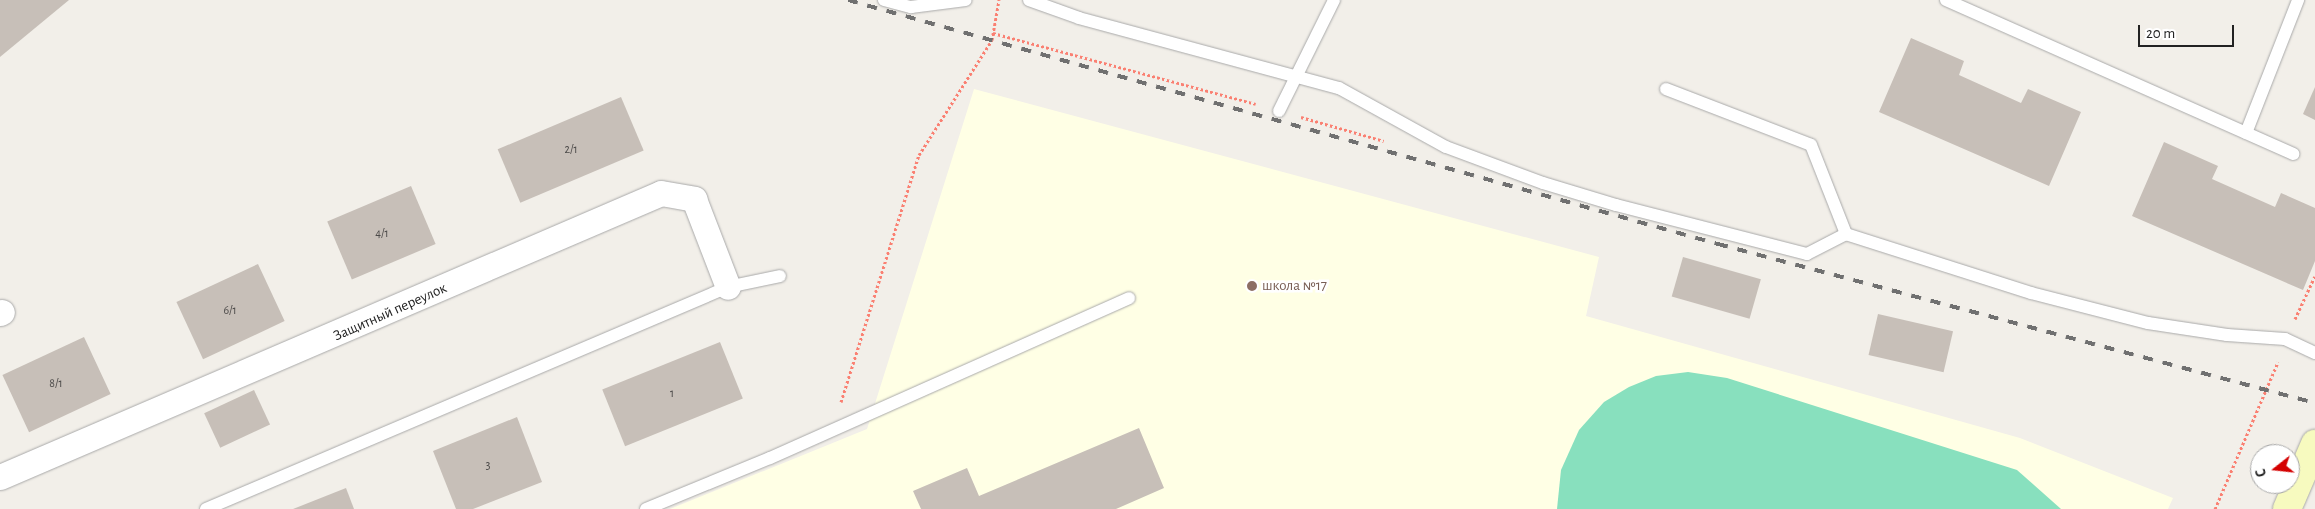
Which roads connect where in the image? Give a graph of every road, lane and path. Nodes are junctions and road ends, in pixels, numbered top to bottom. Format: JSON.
{"nodes":[{"id":1,"x":884,"y":0,"type":"edge"},
{"id":2,"x":966,"y":0,"type":"edge"},
{"id":3,"x":999,"y":0,"type":"edge"},
{"id":4,"x":1029,"y":0,"type":"edge"},
{"id":5,"x":1334,"y":0,"type":"edge"},
{"id":6,"x":1946,"y":0,"type":"edge"},
{"id":7,"x":2298,"y":0,"type":"edge"},
{"id":8,"x":993,"y":33,"type":"junction"},
{"id":9,"x":1298,"y":74,"type":"junction"},
{"id":10,"x":1666,"y":89,"type":"dead end"},
{"id":11,"x":1280,"y":111,"type":"junction"},
{"id":12,"x":2246,"y":133,"type":"junction"},
{"id":13,"x":1389,"y":142,"type":"dead end"},
{"id":14,"x":2293,"y":154,"type":"dead end"},
{"id":15,"x":1846,"y":234,"type":"junction"},
{"id":16,"x":780,"y":276,"type":"dead end"},
{"id":17,"x":2315,"y":276,"type":"edge"},
{"id":18,"x":728,"y":288,"type":"junction"},
{"id":19,"x":1129,"y":298,"type":"dead end"},
{"id":20,"x":2285,"y":340,"type":"junction"},
{"id":21,"x":2315,"y":353,"type":"edge"},
{"id":22,"x":832,"y":431,"type":"junction"},
{"id":23,"x":2315,"y":444,"type":"edge"},
{"id":24,"x":0,"y":477,"type":"edge"},
{"id":25,"x":206,"y":509,"type":"edge"},
{"id":26,"x":646,"y":509,"type":"edge"},
{"id":27,"x":2215,"y":509,"type":"edge"},
{"id":28,"x":2287,"y":509,"type":"edge"}],
"edges":[{"from":1,"to":2,"type":"lane"},
{"from":3,"to":8,"type":"path"},
{"from":4,"to":9,"type":"lane"},
{"from":5,"to":9,"type":"lane"},
{"from":6,"to":12,"type":"lane"},
{"from":7,"to":12,"type":"lane"},
{"from":8,"to":11,"type":"path"},
{"from":8,"to":22,"type":"path"},
{"from":9,"to":11,"type":"lane"},
{"from":9,"to":15,"type":"lane"},
{"from":10,"to":15,"type":"lane"},
{"from":11,"to":13,"type":"path"},
{"from":12,"to":14,"type":"lane"},
{"from":15,"to":20,"type":"lane"},
{"from":16,"to":18,"type":"lane"},
{"from":17,"to":20,"type":"path"},
{"from":18,"to":24,"type":"street","name":"Защитный переулок"},
{"from":18,"to":25,"type":"lane"},
{"from":19,"to":22,"type":"lane"},
{"from":20,"to":21,"type":"lane"},
{"from":20,"to":27,"type":"path"},
{"from":22,"to":26,"type":"lane"},
{"from":23,"to":28,"type":"main road"}]}
